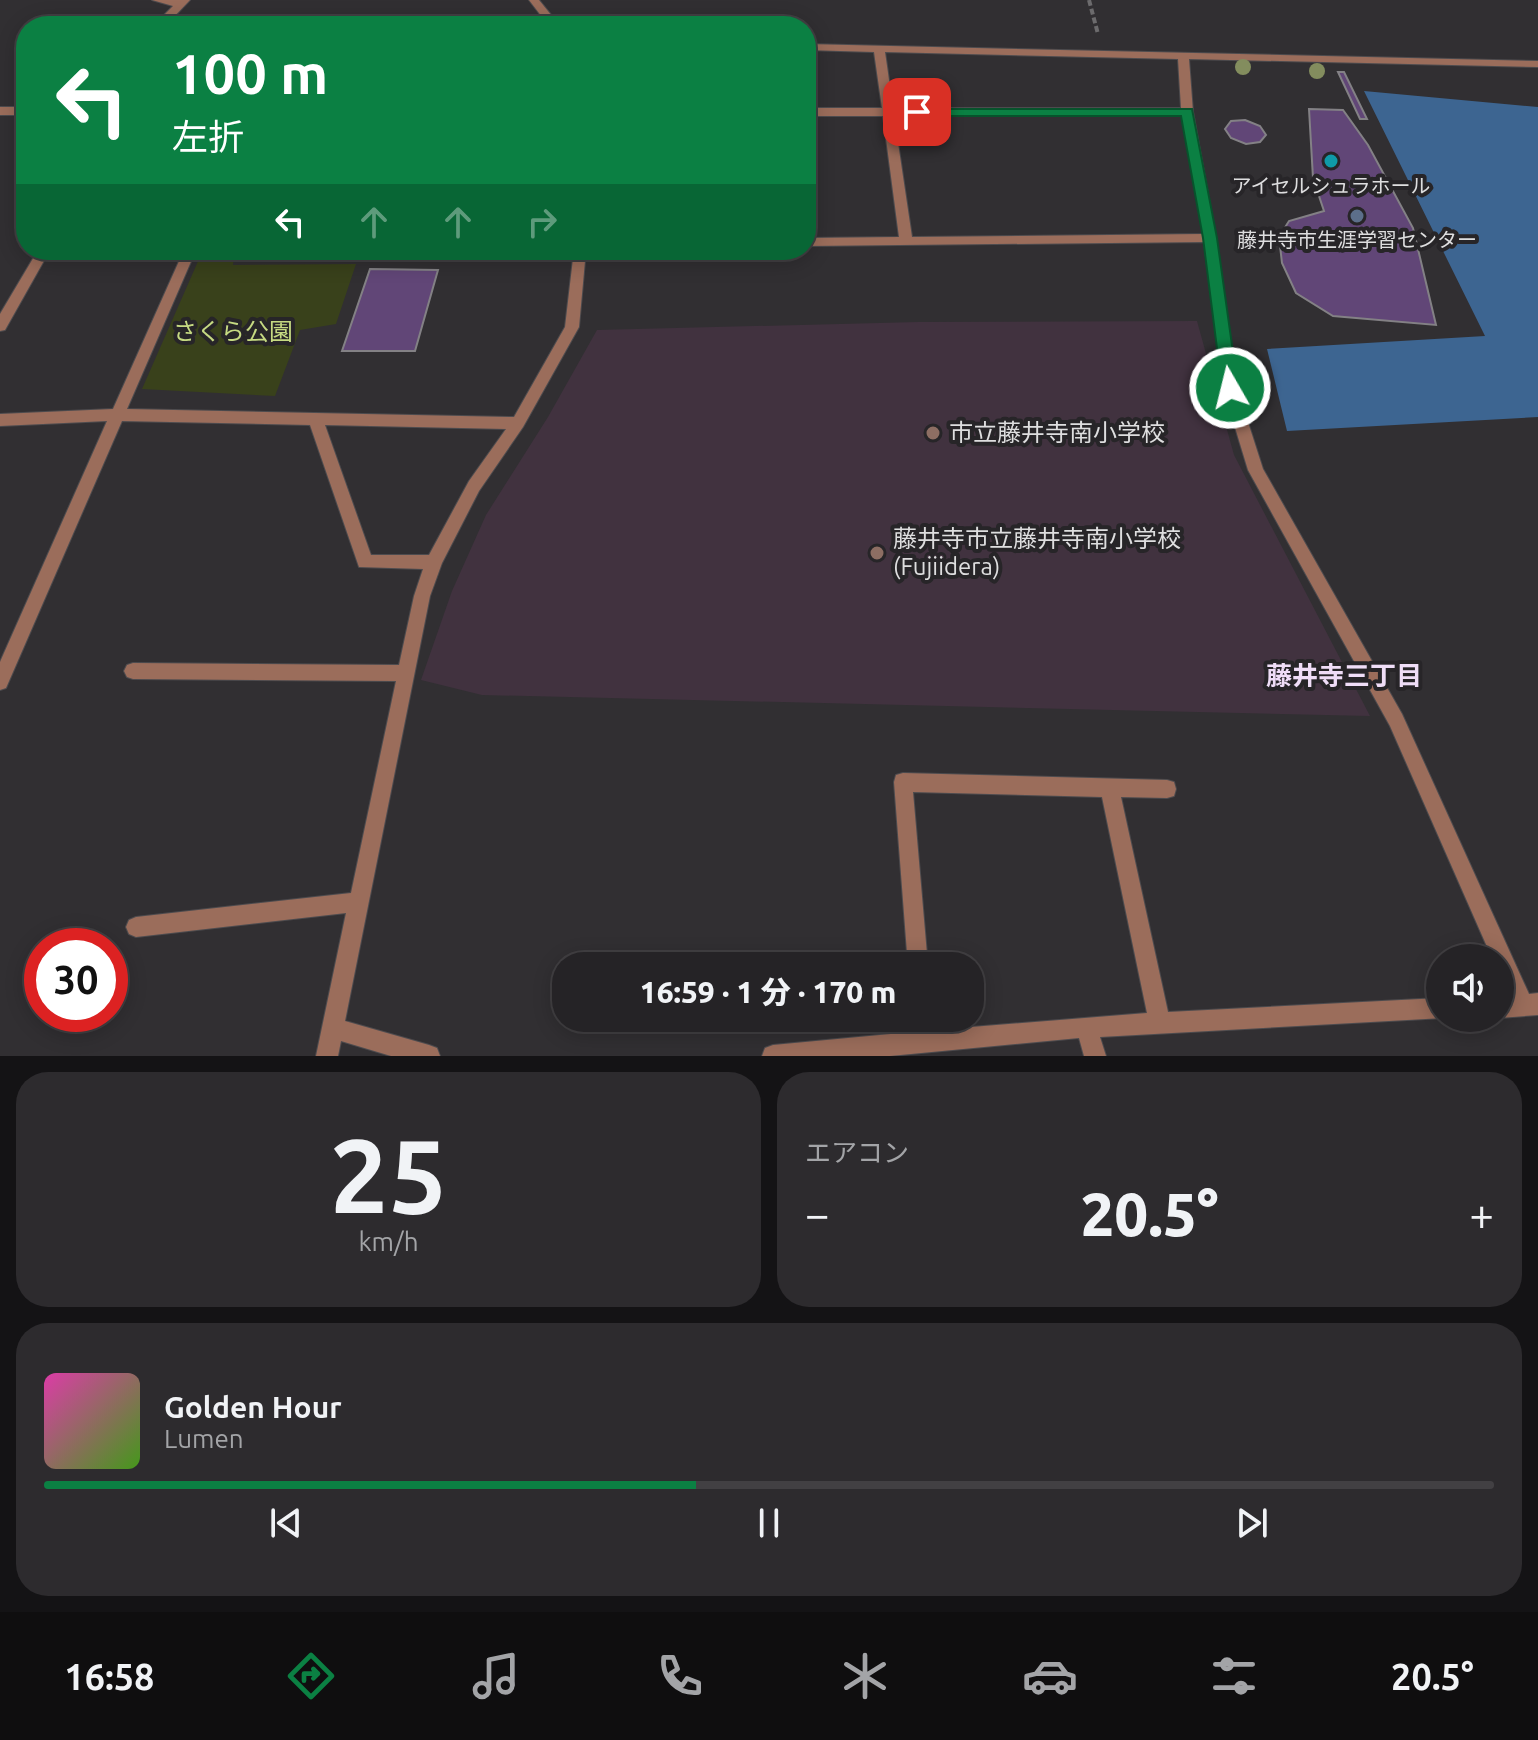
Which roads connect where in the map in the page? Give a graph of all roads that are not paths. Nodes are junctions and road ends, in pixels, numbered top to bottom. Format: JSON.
{"nodes":[{"id":1,"x":157,"y":0,"type":"edge"},
{"id":2,"x":534,"y":0,"type":"edge"},
{"id":3,"x":183,"y":2,"type":"edge"},
{"id":4,"x":547,"y":16,"type":"edge"},
{"id":5,"x":816,"y":47,"type":"edge"},
{"id":6,"x":879,"y":49,"type":"junction"},
{"id":7,"x":1183,"y":56,"type":"junction"},
{"id":8,"x":1538,"y":64,"type":"edge"},
{"id":9,"x":4,"y":111,"type":"edge"},
{"id":10,"x":887,"y":111,"type":"junction"},
{"id":11,"x":816,"y":112,"type":"edge"},
{"id":12,"x":1187,"y":112,"type":"junction"},
{"id":13,"x":0,"y":122,"type":"edge"},
{"id":14,"x":1210,"y":238,"type":"junction"},
{"id":15,"x":816,"y":242,"type":"edge"},
{"id":16,"x":906,"y":242,"type":"junction"},
{"id":17,"x":38,"y":260,"type":"edge"},
{"id":18,"x":186,"y":260,"type":"edge"},
{"id":19,"x":579,"y":260,"type":"edge"},
{"id":20,"x":0,"y":326,"type":"edge"},
{"id":21,"x":119,"y":415,"type":"junction"},
{"id":22,"x":315,"y":419,"type":"junction"},
{"id":23,"x":0,"y":420,"type":"edge"},
{"id":24,"x":518,"y":423,"type":"junction"},
{"id":25,"x":434,"y":562,"type":"junction"},
{"id":26,"x":133,"y":671,"type":"dead end"},
{"id":27,"x":405,"y":673,"type":"junction"},
{"id":28,"x":0,"y":682,"type":"edge"},
{"id":29,"x":1109,"y":787,"type":"junction"},
{"id":30,"x":1167,"y":789,"type":"dead end"},
{"id":31,"x":356,"y":902,"type":"junction"},
{"id":32,"x":136,"y":927,"type":"dead end"},
{"id":33,"x":917,"y":952,"type":"edge"},
{"id":34,"x":1531,"y":1005,"type":"edge"},
{"id":35,"x":1426,"y":1010,"type":"edge"},
{"id":36,"x":1160,"y":1023,"type":"junction"},
{"id":37,"x":1086,"y":1027,"type":"junction"},
{"id":38,"x":332,"y":1028,"type":"junction"},
{"id":39,"x":923,"y":1032,"type":"edge"},
{"id":40,"x":924,"y":1042,"type":"junction"},
{"id":41,"x":327,"y":1056,"type":"edge"},
{"id":42,"x":429,"y":1056,"type":"edge"},
{"id":43,"x":773,"y":1056,"type":"edge"},
{"id":44,"x":1095,"y":1056,"type":"edge"}],
"edges":[{"from":1,"to":3,"type":"street"},
{"from":2,"to":4,"type":"street"},
{"from":5,"to":6,"type":"street"},
{"from":6,"to":7,"type":"street"},
{"from":6,"to":10,"type":"street"},
{"from":7,"to":8,"type":"street"},
{"from":7,"to":12,"type":"street"},
{"from":9,"to":13,"type":"street"},
{"from":10,"to":11,"type":"street"},
{"from":10,"to":12,"type":"street"},
{"from":10,"to":16,"type":"street"},
{"from":12,"to":14,"type":"street"},
{"from":14,"to":16,"type":"street"},
{"from":14,"to":34,"type":"street"},
{"from":15,"to":16,"type":"street"},
{"from":17,"to":20,"type":"street"},
{"from":18,"to":21,"type":"street"},
{"from":19,"to":24,"type":"street"},
{"from":21,"to":22,"type":"street"},
{"from":21,"to":23,"type":"street"},
{"from":21,"to":28,"type":"street"},
{"from":22,"to":24,"type":"street"},
{"from":22,"to":25,"type":"street"},
{"from":24,"to":25,"type":"street"},
{"from":25,"to":27,"type":"street"},
{"from":26,"to":27,"type":"street"},
{"from":27,"to":31,"type":"street"},
{"from":29,"to":30,"type":"street"},
{"from":29,"to":33,"type":"street"},
{"from":29,"to":36,"type":"street"},
{"from":31,"to":32,"type":"street"},
{"from":31,"to":38,"type":"street"},
{"from":35,"to":36,"type":"street"},
{"from":36,"to":37,"type":"street"},
{"from":37,"to":40,"type":"street"},
{"from":37,"to":44,"type":"street"},
{"from":38,"to":41,"type":"street"},
{"from":38,"to":42,"type":"street"},
{"from":39,"to":40,"type":"street"},
{"from":40,"to":43,"type":"street"}]}
